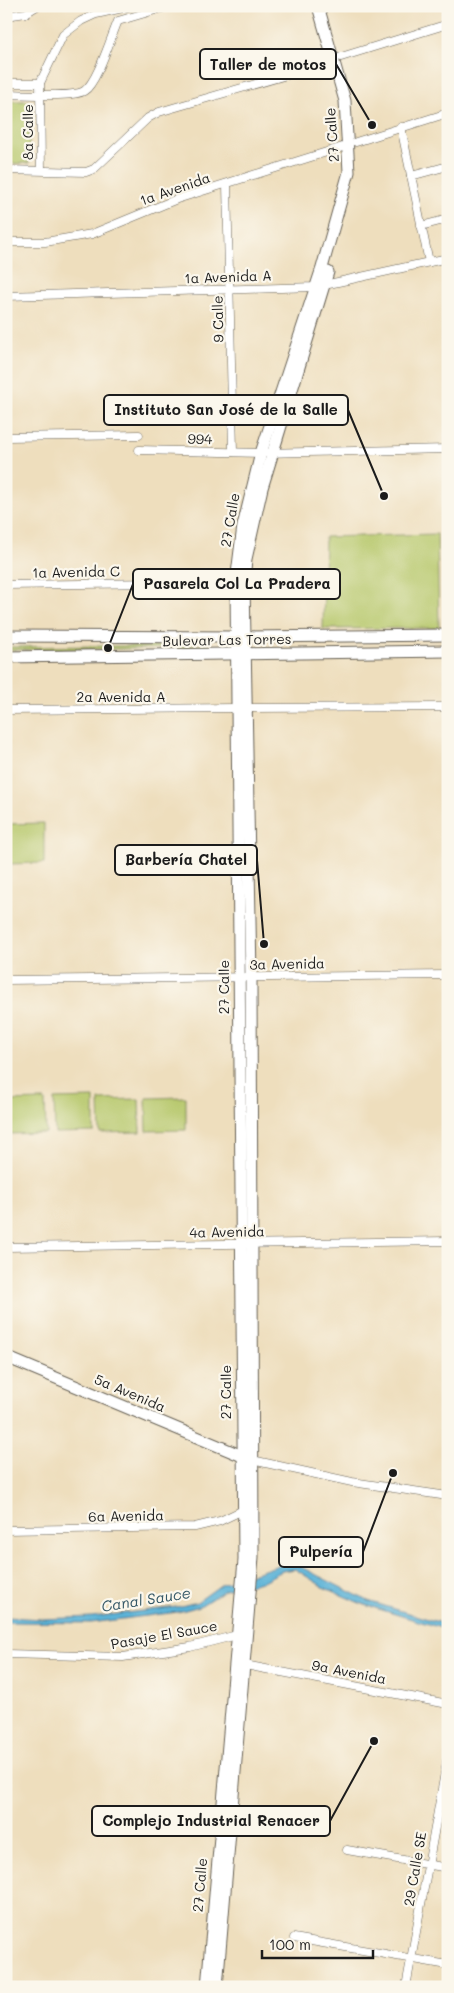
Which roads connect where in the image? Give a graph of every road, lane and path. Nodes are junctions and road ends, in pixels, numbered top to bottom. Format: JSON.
{"nodes":[{"id":1,"x":37,"y":6,"type":"edge"},
{"id":2,"x":132,"y":6,"type":"edge"},
{"id":3,"x":170,"y":6,"type":"edge"},
{"id":4,"x":318,"y":6,"type":"edge"},
{"id":5,"x":327,"y":6,"type":"edge"},
{"id":6,"x":112,"y":9,"type":"edge"},
{"id":7,"x":6,"y":16,"type":"edge"},
{"id":8,"x":118,"y":21,"type":"junction"},
{"id":9,"x":448,"y":24,"type":"edge"},
{"id":10,"x":338,"y":59,"type":"junction"},
{"id":11,"x":6,"y":83,"type":"edge"},
{"id":12,"x":40,"y":83,"type":"junction"},
{"id":13,"x":6,"y":94,"type":"edge"},
{"id":14,"x":41,"y":94,"type":"junction"},
{"id":15,"x":448,"y":113,"type":"edge"},
{"id":16,"x":401,"y":127,"type":"junction"},
{"id":17,"x":353,"y":143,"type":"junction"},
{"id":18,"x":448,"y":166,"type":"edge"},
{"id":19,"x":6,"y":170,"type":"edge"},
{"id":20,"x":41,"y":170,"type":"junction"},
{"id":21,"x":411,"y":176,"type":"junction"},
{"id":22,"x":227,"y":184,"type":"junction"},
{"id":23,"x":448,"y":219,"type":"edge"},
{"id":24,"x":421,"y":226,"type":"junction"},
{"id":25,"x":6,"y":242,"type":"edge"},
{"id":26,"x":448,"y":258,"type":"edge"},
{"id":27,"x":429,"y":262,"type":"junction"},
{"id":28,"x":320,"y":286,"type":"junction"},
{"id":29,"x":230,"y":289,"type":"junction"},
{"id":30,"x":6,"y":296,"type":"edge"},
{"id":31,"x":139,"y":435,"type":"dead end"},
{"id":32,"x":6,"y":437,"type":"edge"},
{"id":33,"x":448,"y":449,"type":"edge"},
{"id":34,"x":139,"y":450,"type":"dead end"},
{"id":35,"x":233,"y":452,"type":"junction"},
{"id":36,"x":261,"y":453,"type":"junction"},
{"id":37,"x":273,"y":453,"type":"junction"},
{"id":38,"x":236,"y":582,"type":"junction"},
{"id":39,"x":6,"y":585,"type":"edge"},
{"id":40,"x":448,"y":635,"type":"edge"},
{"id":41,"x":6,"y":636,"type":"edge"},
{"id":42,"x":236,"y":637,"type":"junction"},
{"id":43,"x":448,"y":651,"type":"edge"},
{"id":44,"x":241,"y":655,"type":"junction"},
{"id":45,"x":6,"y":657,"type":"edge"},
{"id":46,"x":448,"y":707,"type":"edge"},
{"id":47,"x":242,"y":708,"type":"junction"},
{"id":48,"x":6,"y":710,"type":"edge"},
{"id":49,"x":448,"y":975,"type":"edge"},
{"id":50,"x":245,"y":977,"type":"junction"},
{"id":51,"x":6,"y":980,"type":"edge"},
{"id":52,"x":448,"y":1241,"type":"edge"},
{"id":53,"x":246,"y":1244,"type":"junction"},
{"id":54,"x":6,"y":1247,"type":"edge"},
{"id":55,"x":6,"y":1357,"type":"edge"},
{"id":56,"x":247,"y":1458,"type":"junction"},
{"id":57,"x":448,"y":1496,"type":"edge"},
{"id":58,"x":243,"y":1510,"type":"junction"},
{"id":59,"x":6,"y":1530,"type":"edge"},
{"id":60,"x":248,"y":1558,"type":"junction"},
{"id":61,"x":245,"y":1602,"type":"junction"},
{"id":62,"x":237,"y":1635,"type":"junction"},
{"id":63,"x":6,"y":1654,"type":"edge"},
{"id":64,"x":245,"y":1665,"type":"junction"},
{"id":65,"x":448,"y":1704,"type":"edge"},
{"id":66,"x":448,"y":1756,"type":"edge"},
{"id":67,"x":347,"y":1850,"type":"dead end"},
{"id":68,"x":429,"y":1865,"type":"junction"},
{"id":69,"x":448,"y":1868,"type":"edge"},
{"id":70,"x":294,"y":1938,"type":"dead end"},
{"id":71,"x":411,"y":1958,"type":"junction"},
{"id":72,"x":448,"y":1964,"type":"edge"},
{"id":73,"x":207,"y":1987,"type":"edge"},
{"id":74,"x":217,"y":1987,"type":"edge"},
{"id":75,"x":406,"y":1987,"type":"edge"}],
"edges":[{"from":1,"to":7,"type":"street"},
{"from":2,"to":6,"type":"street"},
{"from":3,"to":8,"type":"street"},
{"from":4,"to":10,"type":"main road","name":"27 Calle"},
{"from":5,"to":10,"type":"main road"},
{"from":6,"to":8,"type":"street"},
{"from":6,"to":12,"type":"street"},
{"from":8,"to":14,"type":"street"},
{"from":9,"to":10,"type":"street"},
{"from":10,"to":17,"type":"main road","name":"27 Calle"},
{"from":10,"to":20,"type":"street"},
{"from":11,"to":12,"type":"street"},
{"from":12,"to":14,"type":"street"},
{"from":13,"to":14,"type":"street"},
{"from":14,"to":20,"type":"street","name":"8a Calle"},
{"from":15,"to":16,"type":"street","name":"1a Avenida"},
{"from":16,"to":17,"type":"street","name":"1a Avenida"},
{"from":16,"to":21,"type":"street"},
{"from":17,"to":22,"type":"street","name":"1a Avenida"},
{"from":17,"to":28,"type":"main road","name":"27 Calle"},
{"from":18,"to":21,"type":"street"},
{"from":19,"to":20,"type":"street"},
{"from":21,"to":24,"type":"street"},
{"from":22,"to":25,"type":"street","name":"1a Avenida"},
{"from":22,"to":29,"type":"street","name":"9 Calle"},
{"from":23,"to":24,"type":"street"},
{"from":24,"to":27,"type":"street"},
{"from":26,"to":27,"type":"street","name":"1a Avenida A"},
{"from":27,"to":28,"type":"street","name":"1a Avenida A"},
{"from":28,"to":29,"type":"street","name":"1a Avenida A"},
{"from":28,"to":36,"type":"main road","name":"27 Calle"},
{"from":28,"to":37,"type":"main road","name":"27 Calle"},
{"from":29,"to":30,"type":"street","name":"1a Avenida A"},
{"from":29,"to":35,"type":"street","name":"9 Calle"},
{"from":31,"to":32,"type":"street"},
{"from":33,"to":37,"type":"street","name":"994"},
{"from":34,"to":35,"type":"street","name":"994"},
{"from":35,"to":36,"type":"street","name":"994"},
{"from":36,"to":37,"type":"street","name":"994"},
{"from":36,"to":38,"type":"main road","name":"27 Calle"},
{"from":37,"to":42,"type":"main road","name":"27 Calle"},
{"from":38,"to":39,"type":"street","name":"1a Avenida C"},
{"from":38,"to":42,"type":"main road","name":"27 Calle"},
{"from":40,"to":42,"type":"main road","name":"Bulevar Las Torres"},
{"from":41,"to":42,"type":"main road","name":"Bulevar Las Torres"},
{"from":42,"to":44,"type":"main road","name":"27 Calle"},
{"from":43,"to":44,"type":"main road","name":"Bulevar Las Torres"},
{"from":44,"to":45,"type":"main road","name":"Bulevar Las Torres"},
{"from":44,"to":47,"type":"main road","name":"27 Calle"},
{"from":46,"to":47,"type":"street","name":"2a Avenida A"},
{"from":47,"to":48,"type":"street","name":"2a Avenida A"},
{"from":47,"to":50,"type":"main road","name":"27 Calle"},
{"from":49,"to":50,"type":"street","name":"3a Avenida"},
{"from":50,"to":51,"type":"street","name":"3a Avenida"},
{"from":50,"to":53,"type":"main road","name":"27 Calle"},
{"from":52,"to":53,"type":"street","name":"4a Avenida"},
{"from":53,"to":54,"type":"street","name":"4a Avenida"},
{"from":53,"to":56,"type":"main road","name":"27 Calle"},
{"from":55,"to":56,"type":"main road","name":"5a Avenida"},
{"from":56,"to":57,"type":"street","name":"5a Avenida"},
{"from":56,"to":58,"type":"main road","name":"27 Calle"},
{"from":56,"to":60,"type":"main road","name":"27 Calle"},
{"from":58,"to":59,"type":"street","name":"6a Avenida"},
{"from":58,"to":60,"type":"main road","name":"27 Calle"},
{"from":60,"to":61,"type":"main road","name":"27 Calle"},
{"from":61,"to":62,"type":"main road","name":"27 Calle"},
{"from":61,"to":64,"type":"main road","name":"27 Calle"},
{"from":62,"to":63,"type":"street","name":"Pasaje El Sauce"},
{"from":62,"to":73,"type":"main road","name":"27 Calle"},
{"from":64,"to":65,"type":"street","name":"9a Avenida"},
{"from":64,"to":74,"type":"main road","name":"27 Calle"},
{"from":66,"to":68,"type":"street","name":"29 Calle SE"},
{"from":67,"to":68,"type":"street"},
{"from":68,"to":69,"type":"street"},
{"from":68,"to":71,"type":"street","name":"29 Calle SE"},
{"from":70,"to":71,"type":"street"},
{"from":71,"to":72,"type":"street"},
{"from":71,"to":75,"type":"street","name":"29 Calle SE"}]}
